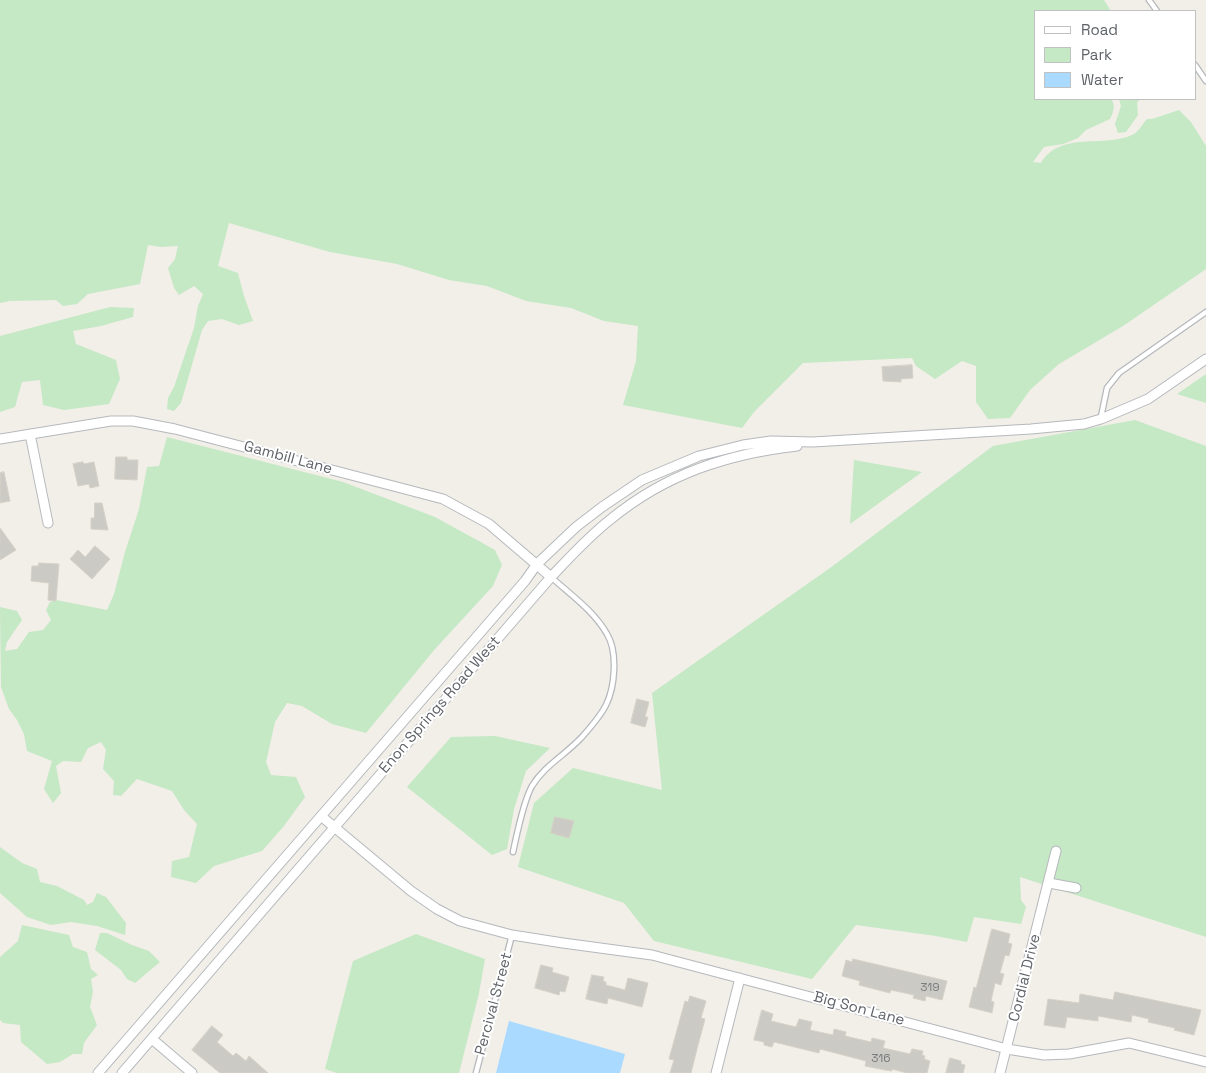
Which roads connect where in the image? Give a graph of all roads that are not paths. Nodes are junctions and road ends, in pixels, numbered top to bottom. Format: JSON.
{"nodes":[{"id":1,"x":1196,"y":66,"type":"edge"},
{"id":2,"x":1206,"y":81,"type":"edge"},
{"id":3,"x":1206,"y":312,"type":"edge"},
{"id":4,"x":1206,"y":359,"type":"edge"},
{"id":5,"x":1101,"y":419,"type":"junction"},
{"id":6,"x":30,"y":434,"type":"junction"},
{"id":7,"x":0,"y":439,"type":"edge"},
{"id":8,"x":827,"y":441,"type":"junction"},
{"id":9,"x":48,"y":522,"type":"dead end"},
{"id":10,"x":536,"y":564,"type":"junction"},
{"id":11,"x":551,"y":577,"type":"junction"},
{"id":12,"x":321,"y":816,"type":"junction"},
{"id":13,"x":334,"y":828,"type":"junction"},
{"id":14,"x":1056,"y":851,"type":"dead end"},
{"id":15,"x":513,"y":852,"type":"dead end"},
{"id":16,"x":1049,"y":883,"type":"junction"},
{"id":17,"x":1076,"y":888,"type":"dead end"},
{"id":18,"x":512,"y":935,"type":"junction"},
{"id":19,"x":740,"y":978,"type":"junction"},
{"id":20,"x":152,"y":1039,"type":"junction"},
{"id":21,"x":1006,"y":1049,"type":"junction"},
{"id":22,"x":1206,"y":1062,"type":"edge"},
{"id":23,"x":98,"y":1073,"type":"edge"},
{"id":24,"x":122,"y":1073,"type":"edge"},
{"id":25,"x":192,"y":1073,"type":"edge"},
{"id":26,"x":476,"y":1073,"type":"edge"},
{"id":27,"x":716,"y":1073,"type":"edge"},
{"id":28,"x":1000,"y":1073,"type":"edge"}],
"edges":[{"from":1,"to":2,"type":"lane"},
{"from":3,"to":5,"type":"lane"},
{"from":4,"to":5,"type":"street"},
{"from":5,"to":8,"type":"street"},
{"from":6,"to":7,"type":"street","name":"Gambill Lane"},
{"from":6,"to":9,"type":"street"},
{"from":6,"to":10,"type":"street","name":"Gambill Lane"},
{"from":8,"to":10,"type":"street"},
{"from":8,"to":11,"type":"street","name":"Enon Springs Road West"},
{"from":10,"to":11,"type":"street","name":"Gambill Lane"},
{"from":10,"to":12,"type":"street"},
{"from":11,"to":13,"type":"street","name":"Enon Springs Road West"},
{"from":11,"to":15,"type":"lane"},
{"from":12,"to":13,"type":"street","name":"Big Son Lane"},
{"from":12,"to":23,"type":"street"},
{"from":13,"to":18,"type":"street","name":"Big Son Lane"},
{"from":13,"to":20,"type":"street","name":"Enon Springs Road West"},
{"from":14,"to":16,"type":"street","name":"Cordial Drive"},
{"from":16,"to":17,"type":"street"},
{"from":16,"to":21,"type":"street","name":"Cordial Drive"},
{"from":18,"to":19,"type":"street","name":"Big Son Lane"},
{"from":18,"to":26,"type":"lane","name":"Percival Street"},
{"from":19,"to":21,"type":"street","name":"Big Son Lane"},
{"from":19,"to":27,"type":"street"},
{"from":20,"to":24,"type":"street","name":"Enon Springs Road West"},
{"from":20,"to":25,"type":"street"},
{"from":21,"to":22,"type":"street","name":"Big Son Lane"},
{"from":21,"to":28,"type":"street","name":"Cordial Drive"}]}
